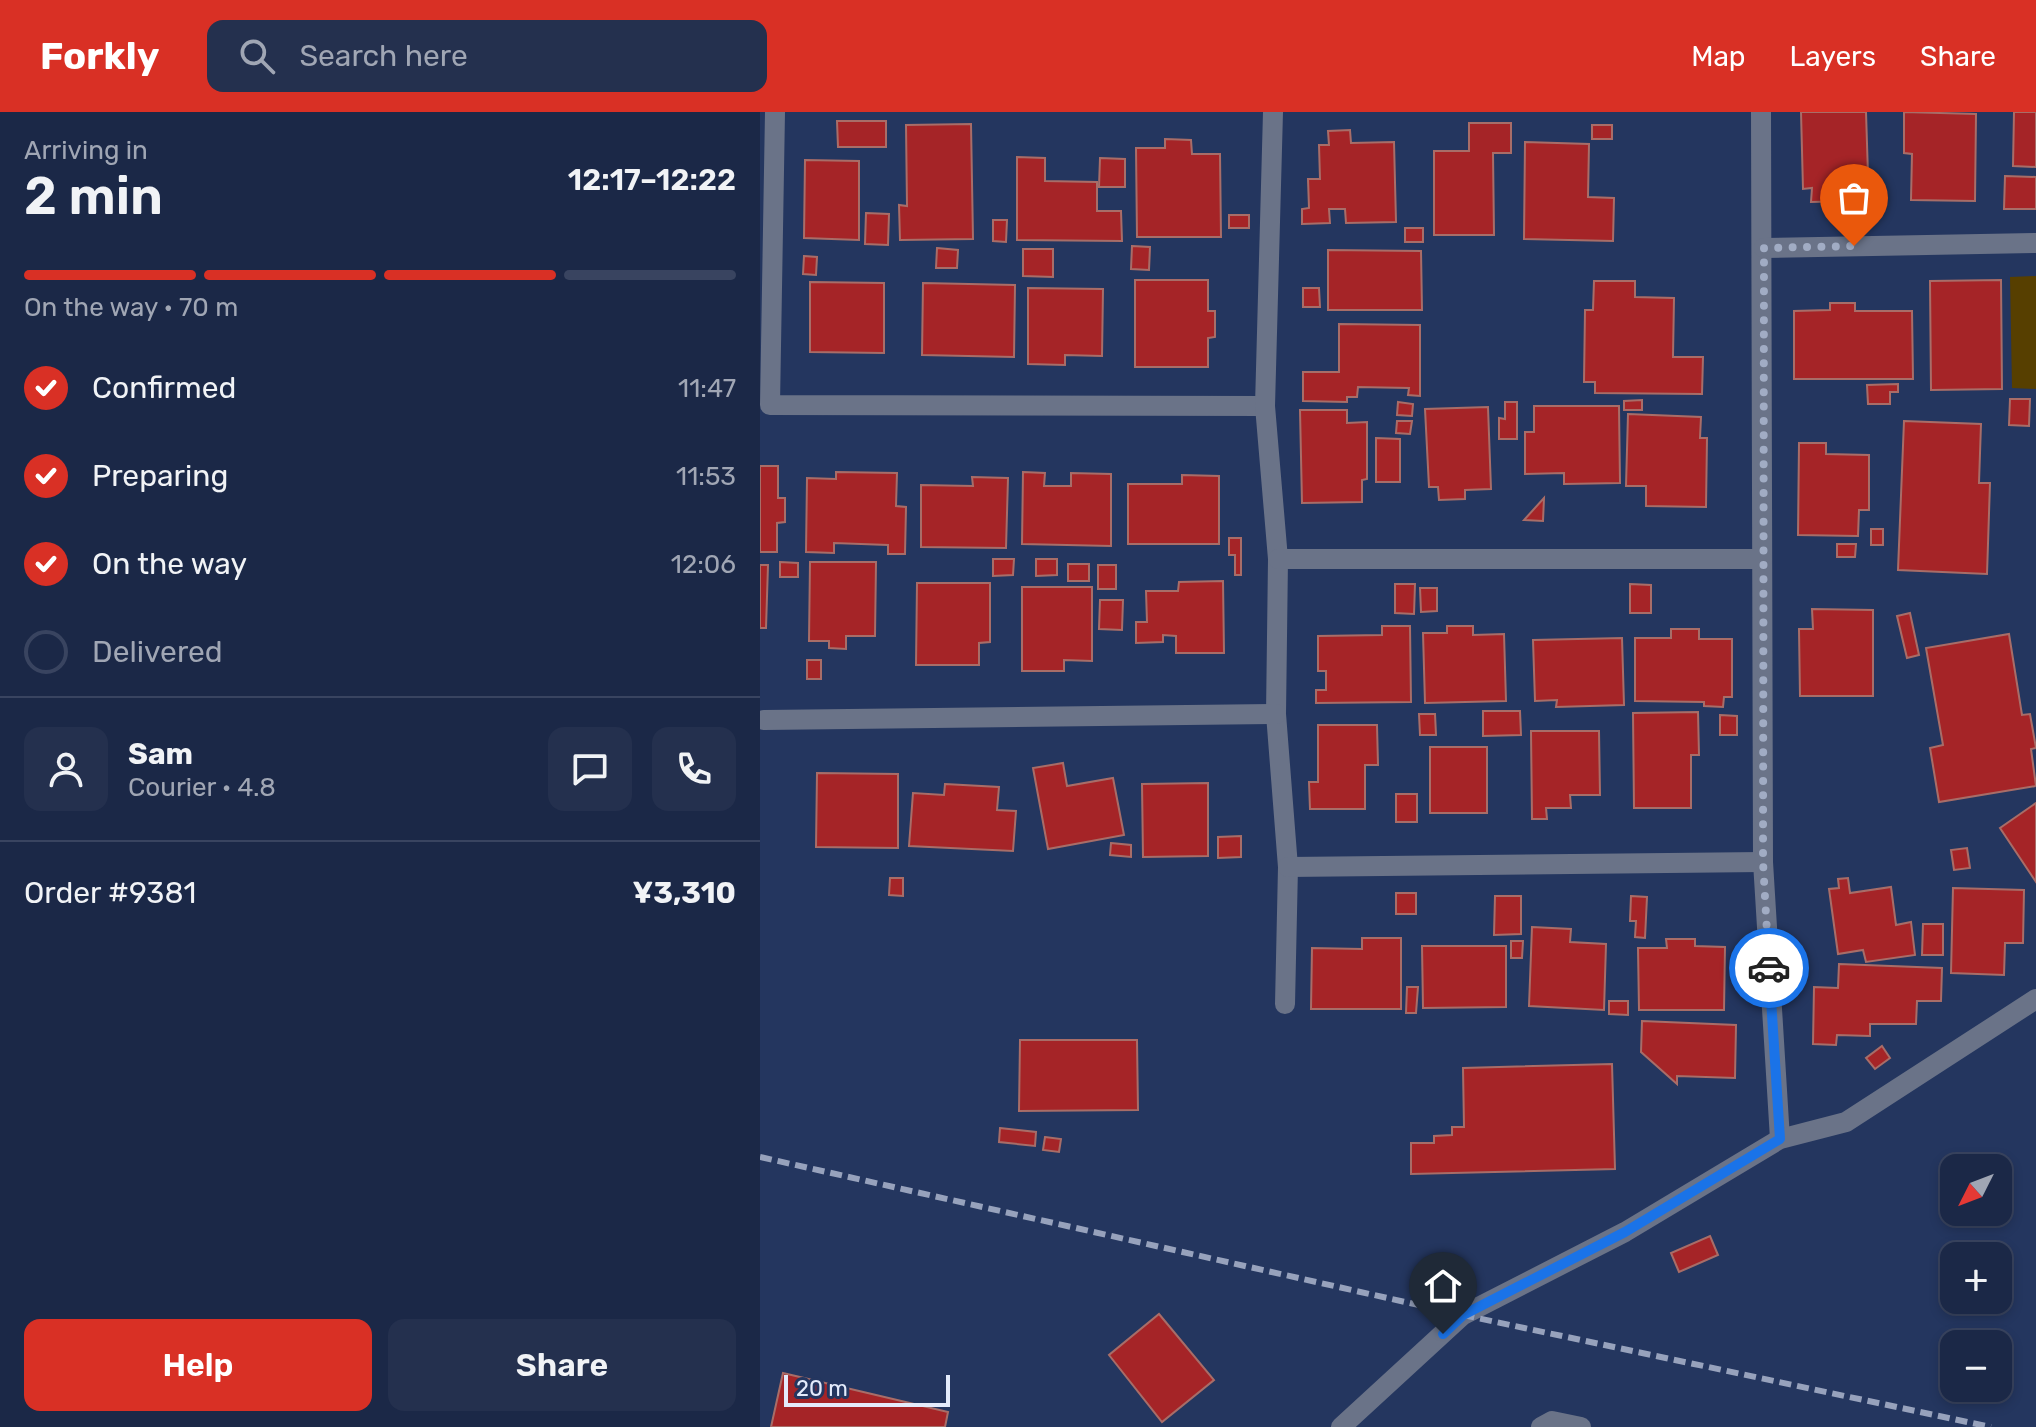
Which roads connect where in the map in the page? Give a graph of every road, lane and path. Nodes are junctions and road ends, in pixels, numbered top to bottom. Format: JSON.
{"nodes":[{"id":1,"x":775,"y":112,"type":"edge"},
{"id":2,"x":1273,"y":112,"type":"edge"},
{"id":3,"x":1761,"y":112,"type":"edge"},
{"id":4,"x":2036,"y":243,"type":"edge"},
{"id":5,"x":1764,"y":248,"type":"junction"},
{"id":6,"x":765,"y":405,"type":"edge"},
{"id":7,"x":1265,"y":406,"type":"junction"},
{"id":8,"x":1278,"y":559,"type":"junction"},
{"id":9,"x":1762,"y":559,"type":"junction"},
{"id":10,"x":1276,"y":714,"type":"junction"},
{"id":11,"x":764,"y":720,"type":"dead end"},
{"id":12,"x":1763,"y":862,"type":"junction"},
{"id":13,"x":1288,"y":867,"type":"junction"},
{"id":14,"x":2036,"y":999,"type":"edge"},
{"id":15,"x":1285,"y":1004,"type":"dead end"},
{"id":16,"x":1780,"y":1139,"type":"junction"},
{"id":17,"x":1341,"y":1427,"type":"edge"},
{"id":18,"x":1541,"y":1427,"type":"edge"},
{"id":19,"x":1581,"y":1427,"type":"edge"}],
"edges":[{"from":1,"to":6,"type":"street"},
{"from":2,"to":7,"type":"street"},
{"from":3,"to":5,"type":"street"},
{"from":4,"to":5,"type":"street"},
{"from":5,"to":9,"type":"street"},
{"from":6,"to":7,"type":"street"},
{"from":7,"to":8,"type":"street"},
{"from":8,"to":9,"type":"street"},
{"from":8,"to":10,"type":"street"},
{"from":9,"to":12,"type":"street"},
{"from":10,"to":11,"type":"street"},
{"from":10,"to":13,"type":"street"},
{"from":12,"to":13,"type":"street"},
{"from":12,"to":16,"type":"street"},
{"from":13,"to":15,"type":"street"},
{"from":14,"to":16,"type":"street"},
{"from":16,"to":17,"type":"street"},
{"from":18,"to":19,"type":"street"}]}
